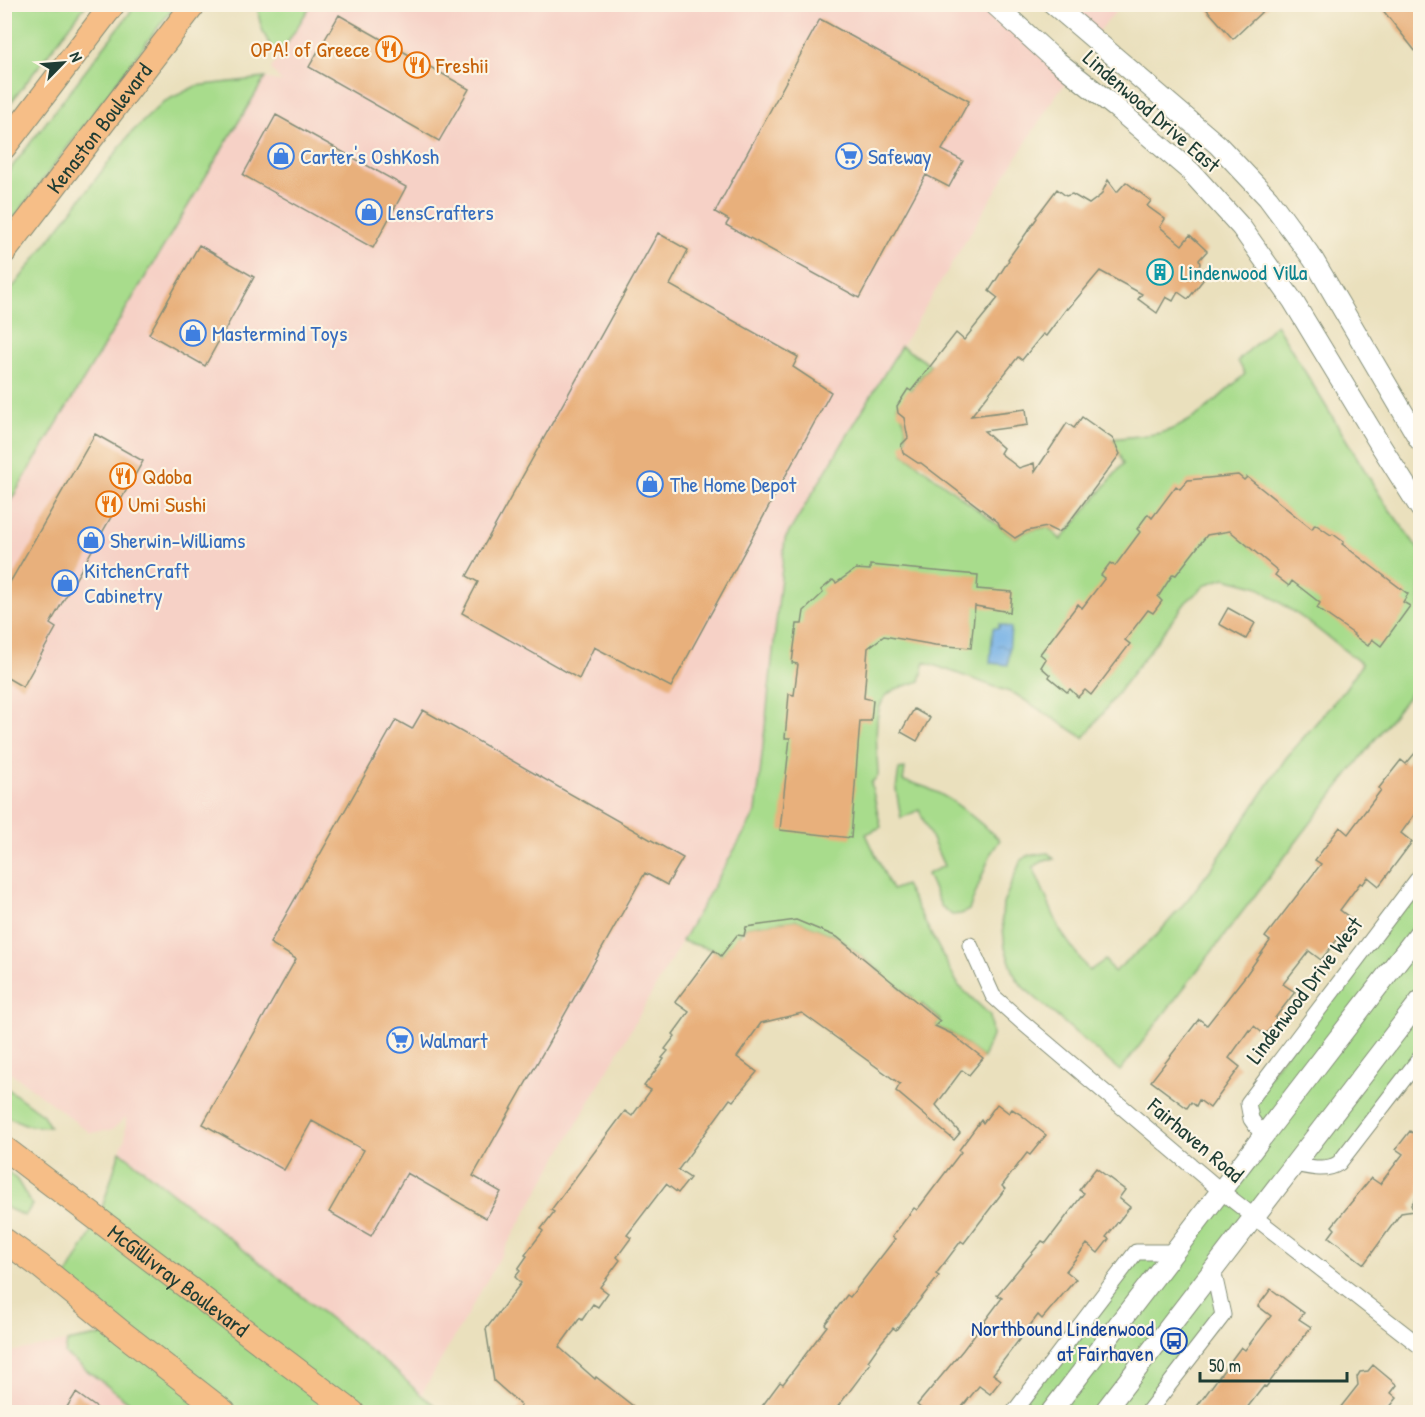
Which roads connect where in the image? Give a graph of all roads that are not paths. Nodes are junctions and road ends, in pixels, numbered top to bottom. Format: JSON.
{"nodes":[{"id":1,"x":113,"y":4,"type":"edge"},
{"id":2,"x":194,"y":4,"type":"edge"},
{"id":3,"x":994,"y":4,"type":"edge"},
{"id":4,"x":1053,"y":4,"type":"edge"},
{"id":5,"x":4,"y":147,"type":"edge"},
{"id":6,"x":4,"y":252,"type":"edge"},
{"id":7,"x":1420,"y":441,"type":"edge"},
{"id":8,"x":1420,"y":508,"type":"edge"},
{"id":9,"x":1420,"y":876,"type":"edge"},
{"id":10,"x":1420,"y":932,"type":"edge"},
{"id":11,"x":970,"y":945,"type":"dead end"},
{"id":12,"x":1420,"y":1001,"type":"edge"},
{"id":13,"x":1420,"y":1058,"type":"edge"},
{"id":14,"x":1263,"y":1136,"type":"junction"},
{"id":15,"x":4,"y":1148,"type":"edge"},
{"id":16,"x":1294,"y":1164,"type":"junction"},
{"id":17,"x":1221,"y":1191,"type":"junction"},
{"id":18,"x":1253,"y":1217,"type":"junction"},
{"id":19,"x":4,"y":1240,"type":"edge"},
{"id":20,"x":1174,"y":1252,"type":"junction"},
{"id":21,"x":1213,"y":1270,"type":"junction"},
{"id":22,"x":1420,"y":1346,"type":"edge"},
{"id":23,"x":224,"y":1413,"type":"edge"},
{"id":24,"x":352,"y":1413,"type":"edge"},
{"id":25,"x":1014,"y":1413,"type":"edge"},
{"id":26,"x":1052,"y":1413,"type":"edge"},
{"id":27,"x":1104,"y":1413,"type":"edge"},
{"id":28,"x":1148,"y":1413,"type":"edge"}],
"edges":[{"from":1,"to":5,"type":"main road"},
{"from":2,"to":6,"type":"main road","name":"Kenaston Boulevard"},
{"from":3,"to":8,"type":"street","name":"Lindenwood Drive East"},
{"from":4,"to":7,"type":"street","name":"Lindenwood Drive East"},
{"from":9,"to":14,"type":"street","name":"Lindenwood Drive West"},
{"from":10,"to":14,"type":"street"},
{"from":11,"to":17,"type":"street","name":"Fairhaven Road"},
{"from":12,"to":16,"type":"street"},
{"from":13,"to":16,"type":"street"},
{"from":14,"to":17,"type":"street"},
{"from":15,"to":24,"type":"main road","name":"McGillivray Boulevard"},
{"from":16,"to":18,"type":"street"},
{"from":17,"to":18,"type":"street","name":"Fairhaven Road"},
{"from":17,"to":20,"type":"street"},
{"from":18,"to":21,"type":"street"},
{"from":18,"to":22,"type":"street","name":"Fairhaven Road"},
{"from":19,"to":23,"type":"main road"},
{"from":20,"to":25,"type":"street"},
{"from":20,"to":26,"type":"street"},
{"from":21,"to":27,"type":"street"},
{"from":21,"to":28,"type":"street"}]}
